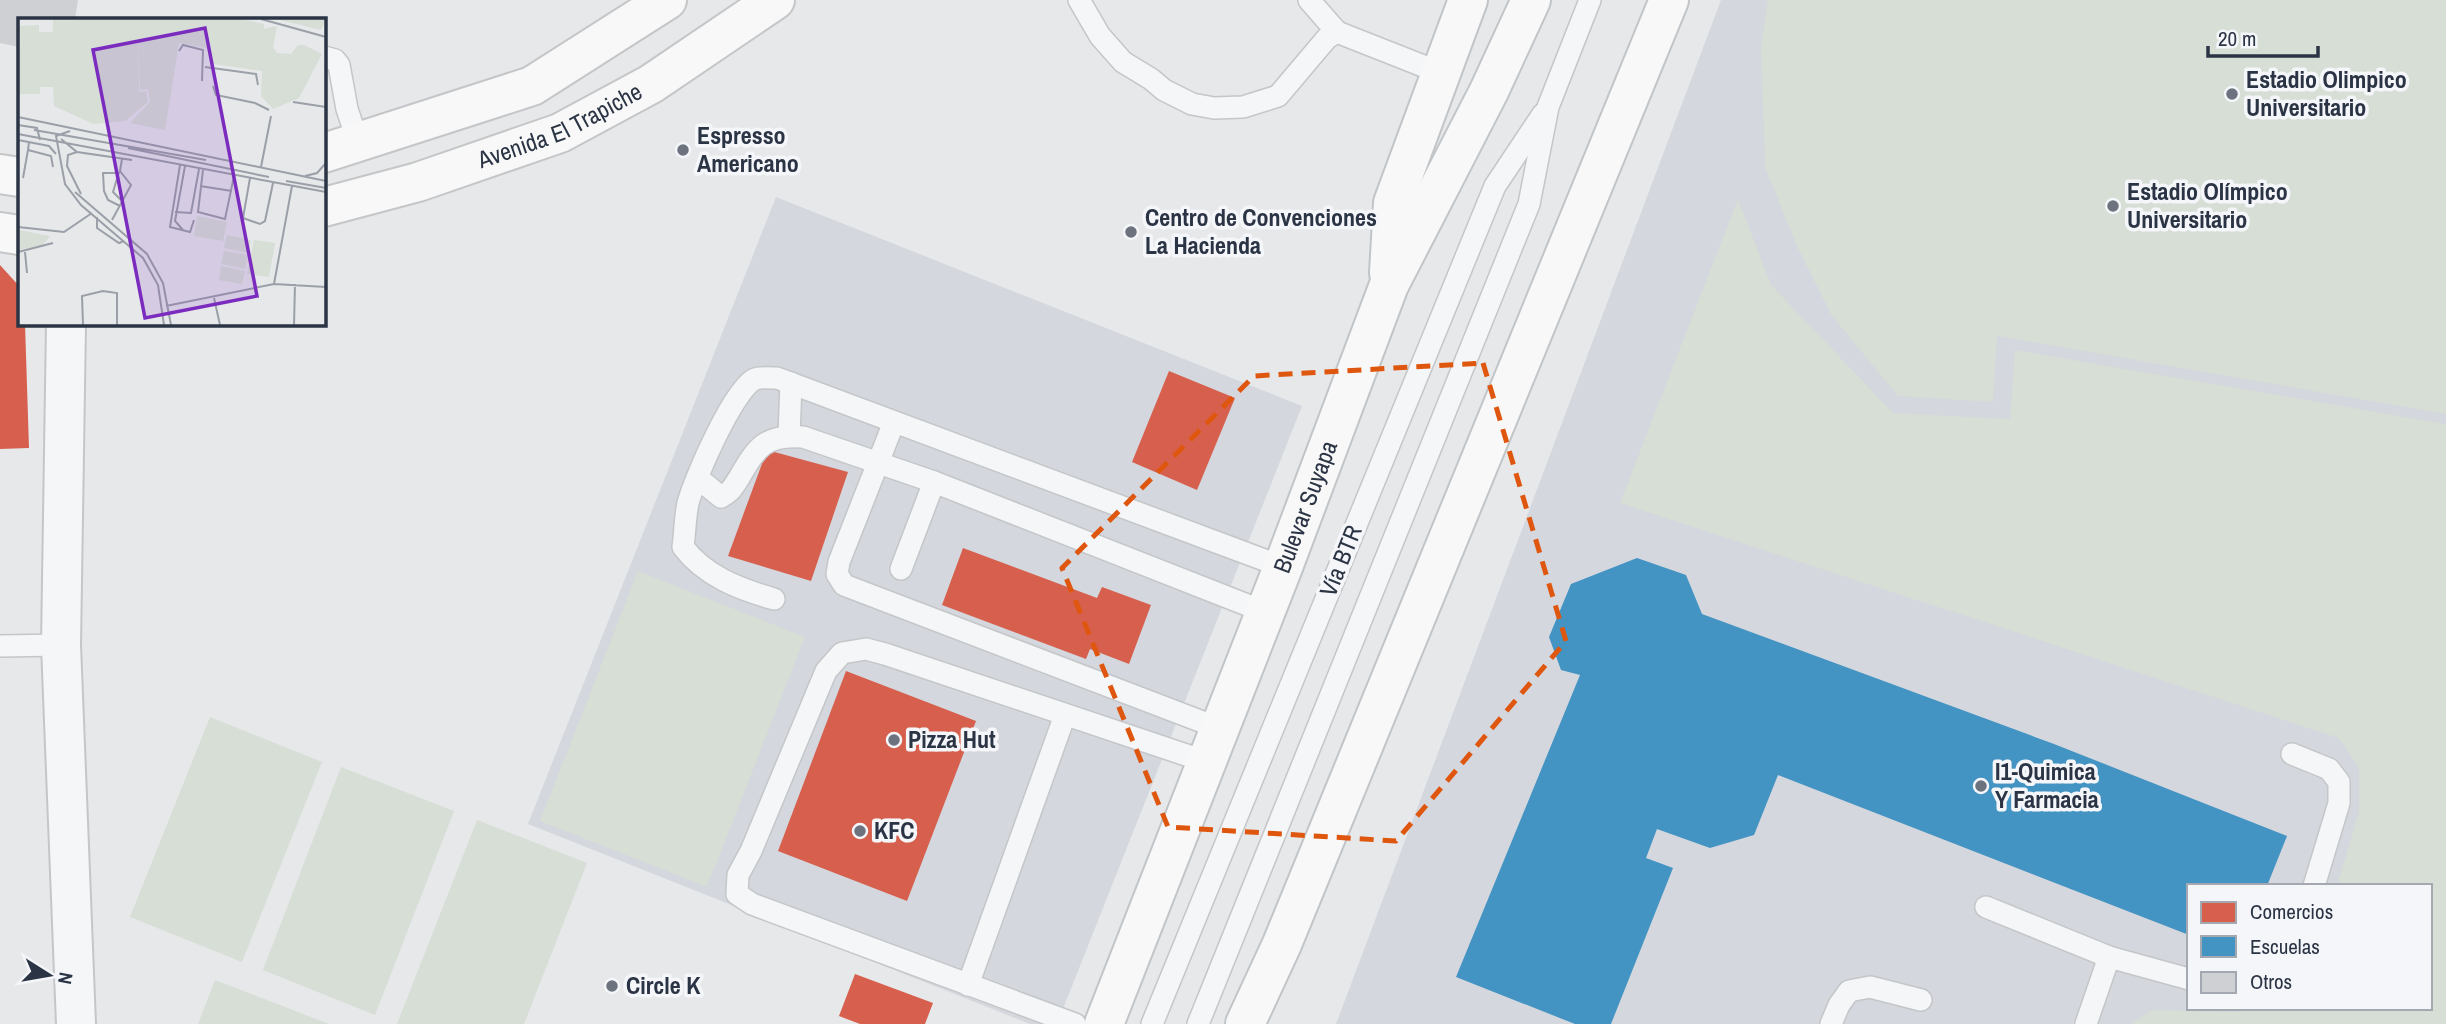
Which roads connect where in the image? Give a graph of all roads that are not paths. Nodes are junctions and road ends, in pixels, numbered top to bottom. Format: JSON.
{"nodes":[{"id":1,"x":667,"y":0,"type":"edge"},
{"id":2,"x":775,"y":0,"type":"edge"},
{"id":3,"x":1079,"y":0,"type":"edge"},
{"id":4,"x":1468,"y":0,"type":"edge"},
{"id":5,"x":1531,"y":0,"type":"edge"},
{"id":6,"x":1590,"y":0,"type":"edge"},
{"id":7,"x":1669,"y":0,"type":"edge"},
{"id":8,"x":1316,"y":3,"type":"edge"},
{"id":9,"x":1337,"y":32,"type":"junction"},
{"id":10,"x":326,"y":58,"type":"edge"},
{"id":11,"x":1441,"y":73,"type":"junction"},
{"id":12,"x":1548,"y":107,"type":"junction"},
{"id":13,"x":341,"y":148,"type":"edge"},
{"id":14,"x":0,"y":174,"type":"edge"},
{"id":15,"x":18,"y":177,"type":"edge"},
{"id":16,"x":326,"y":206,"type":"edge"},
{"id":17,"x":0,"y":232,"type":"edge"},
{"id":18,"x":18,"y":235,"type":"edge"},
{"id":19,"x":1388,"y":285,"type":"junction"},
{"id":20,"x":66,"y":326,"type":"edge"},
{"id":21,"x":791,"y":383,"type":"junction"},
{"id":22,"x":894,"y":422,"type":"junction"},
{"id":23,"x":789,"y":436,"type":"junction"},
{"id":24,"x":878,"y":463,"type":"junction"},
{"id":25,"x":699,"y":479,"type":"junction"},
{"id":26,"x":934,"y":482,"type":"junction"},
{"id":27,"x":1283,"y":567,"type":"junction"},
{"id":28,"x":901,"y":569,"type":"dead end"},
{"id":29,"x":774,"y":599,"type":"dead end"},
{"id":30,"x":1265,"y":612,"type":"junction"},
{"id":31,"x":61,"y":645,"type":"junction"},
{"id":32,"x":0,"y":646,"type":"edge"},
{"id":33,"x":1065,"y":715,"type":"junction"},
{"id":34,"x":1214,"y":746,"type":"junction"},
{"id":35,"x":2292,"y":754,"type":"dead end"},
{"id":36,"x":2315,"y":884,"type":"edge"},
{"id":37,"x":1986,"y":907,"type":"dead end"},
{"id":38,"x":2109,"y":957,"type":"junction"},
{"id":39,"x":2187,"y":978,"type":"edge"},
{"id":40,"x":968,"y":985,"type":"junction"},
{"id":41,"x":1921,"y":1000,"type":"dead end"},
{"id":42,"x":76,"y":1024,"type":"edge"},
{"id":43,"x":1075,"y":1024,"type":"edge"},
{"id":44,"x":1104,"y":1024,"type":"edge"},
{"id":45,"x":1152,"y":1024,"type":"edge"},
{"id":46,"x":1198,"y":1024,"type":"edge"},
{"id":47,"x":1245,"y":1024,"type":"edge"},
{"id":48,"x":1831,"y":1024,"type":"edge"},
{"id":49,"x":2086,"y":1024,"type":"edge"}],
"edges":[{"from":1,"to":13,"type":"main road","name":"Avenida El Trapiche"},
{"from":2,"to":16,"type":"main road","name":"Avenida El Trapiche"},
{"from":3,"to":9,"type":"lane"},
{"from":4,"to":11,"type":"main road"},
{"from":5,"to":19,"type":"main road","name":"Bulevar Suyapa"},
{"from":6,"to":12,"type":"lane","name":"Vía BTR"},
{"from":7,"to":47,"type":"main road"},
{"from":8,"to":9,"type":"lane"},
{"from":9,"to":11,"type":"lane"},
{"from":10,"to":13,"type":"lane"},
{"from":11,"to":19,"type":"main road"},
{"from":12,"to":45,"type":"lane","name":"Vía BTR"},
{"from":12,"to":46,"type":"lane","name":"Vía BTR"},
{"from":14,"to":15,"type":"main road"},
{"from":17,"to":18,"type":"main road"},
{"from":19,"to":27,"type":"main road","name":"Bulevar Suyapa"},
{"from":20,"to":31,"type":"street"},
{"from":21,"to":22,"type":"lane"},
{"from":21,"to":23,"type":"lane"},
{"from":21,"to":25,"type":"lane"},
{"from":22,"to":24,"type":"lane"},
{"from":22,"to":27,"type":"lane"},
{"from":23,"to":24,"type":"lane"},
{"from":23,"to":25,"type":"lane"},
{"from":24,"to":26,"type":"lane"},
{"from":24,"to":34,"type":"lane"},
{"from":25,"to":29,"type":"lane"},
{"from":26,"to":28,"type":"lane"},
{"from":26,"to":30,"type":"lane"},
{"from":27,"to":30,"type":"main road","name":"Bulevar Suyapa"},
{"from":30,"to":34,"type":"main road","name":"Bulevar Suyapa"},
{"from":31,"to":32,"type":"lane"},
{"from":31,"to":42,"type":"street"},
{"from":33,"to":34,"type":"lane"},
{"from":33,"to":40,"type":"lane"},
{"from":33,"to":40,"type":"lane"},
{"from":34,"to":44,"type":"main road","name":"Bulevar Suyapa"},
{"from":35,"to":36,"type":"lane"},
{"from":37,"to":38,"type":"lane"},
{"from":38,"to":39,"type":"lane"},
{"from":38,"to":49,"type":"lane"},
{"from":40,"to":43,"type":"lane"},
{"from":41,"to":48,"type":"lane"}]}
